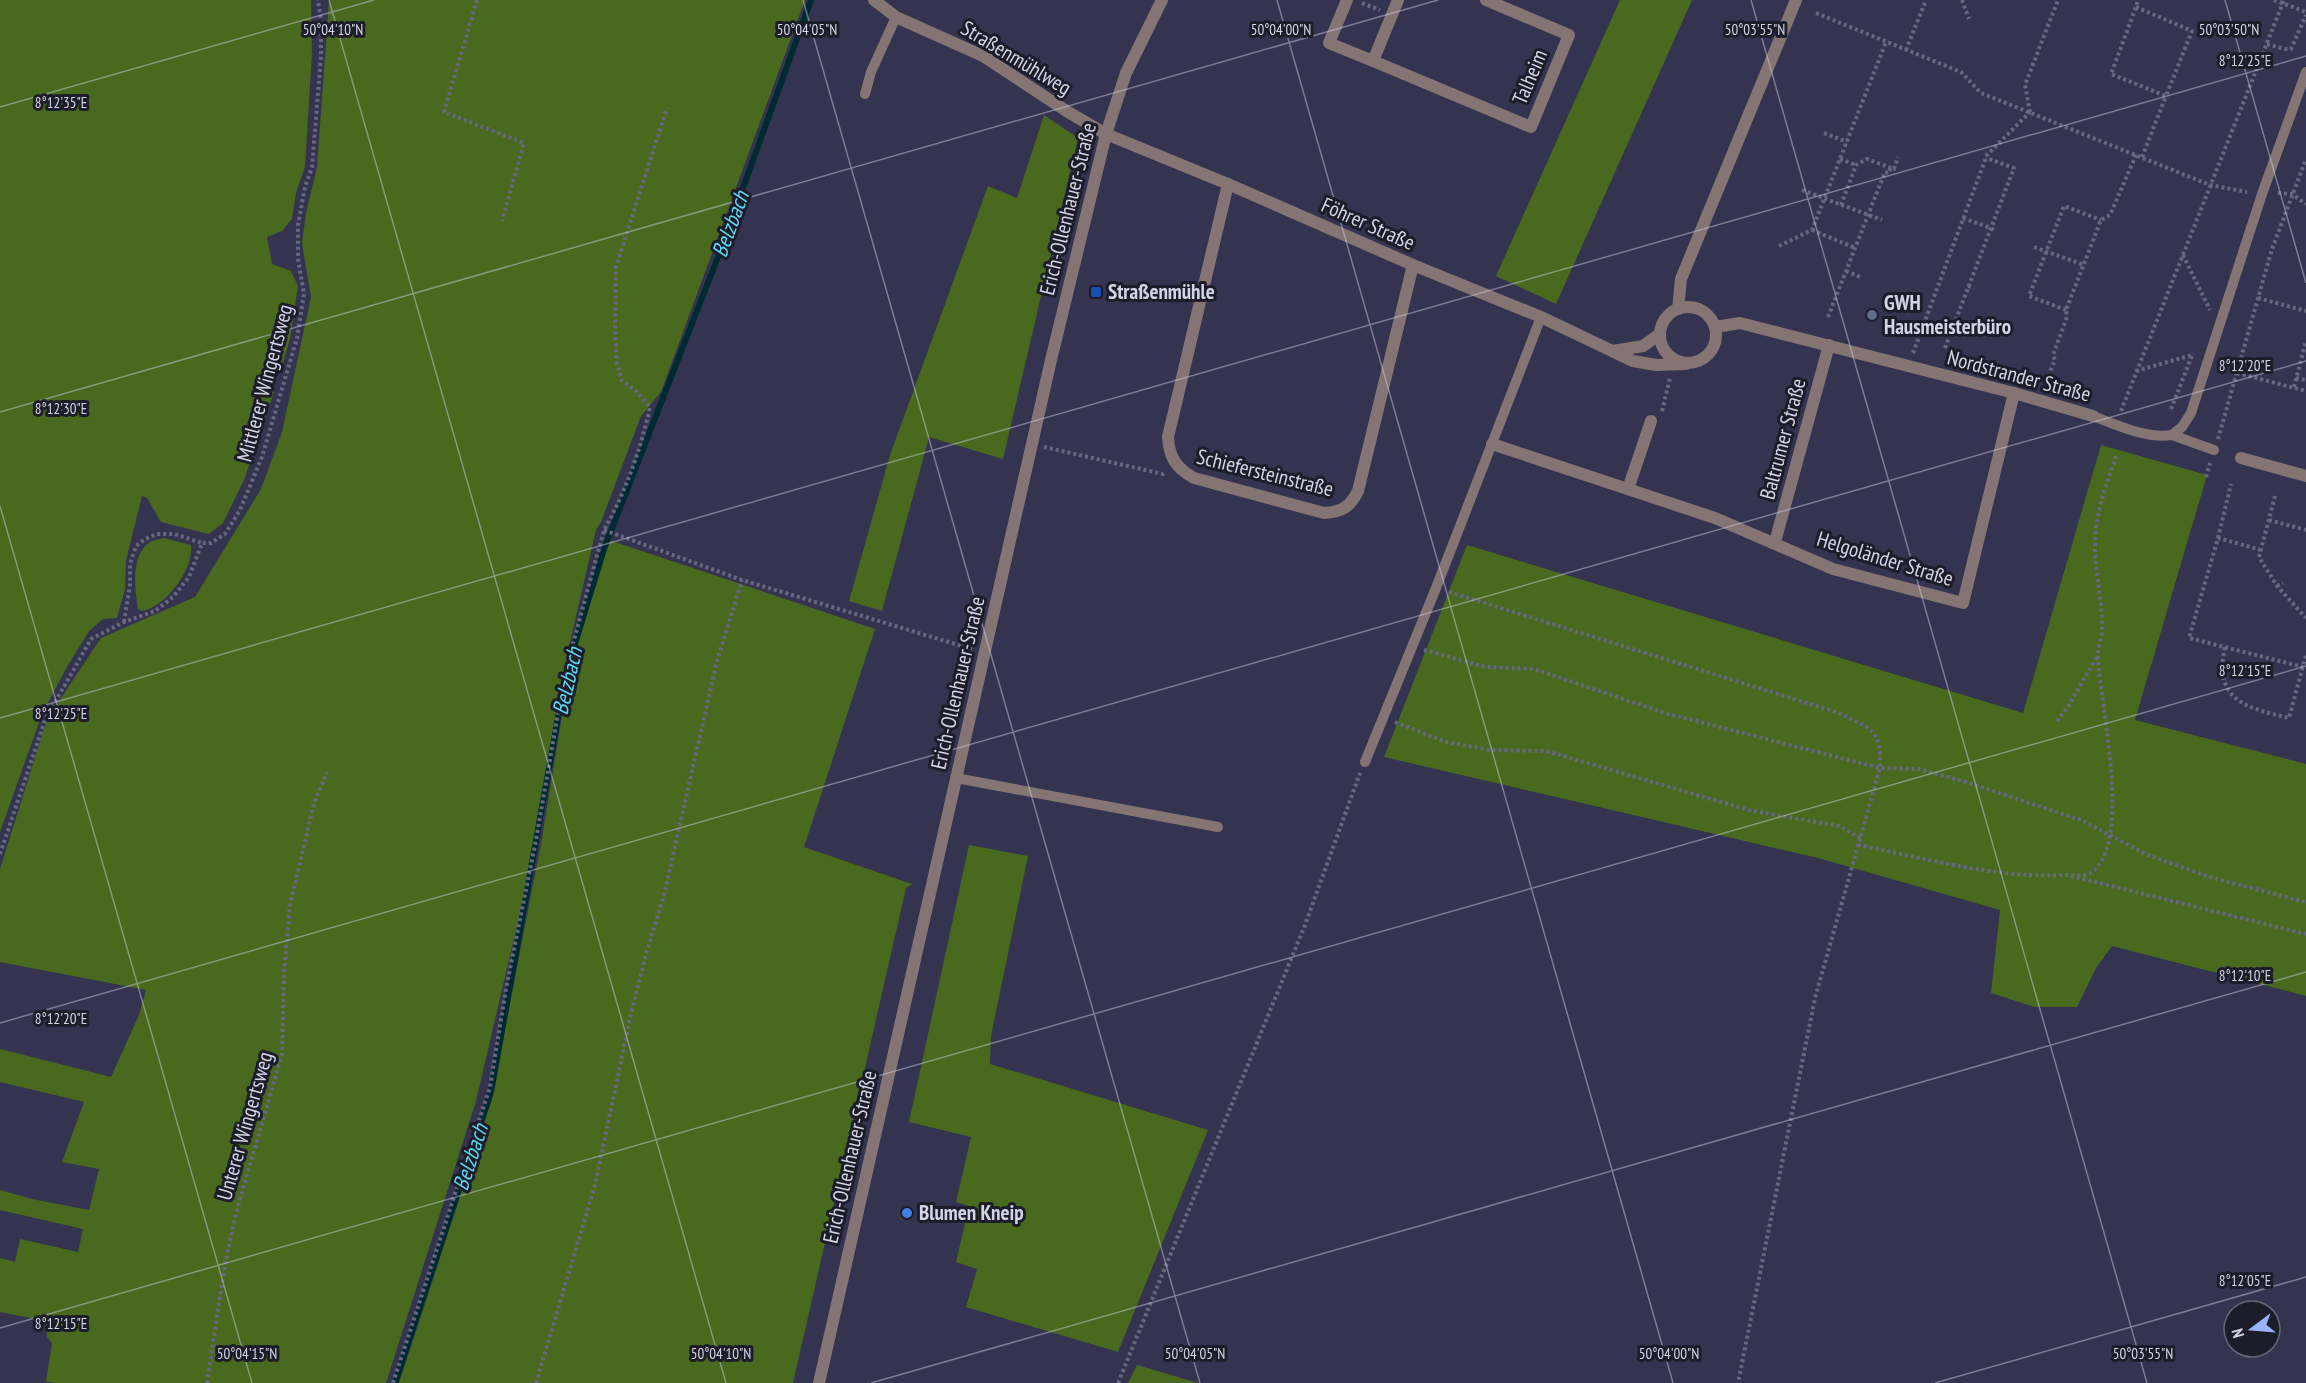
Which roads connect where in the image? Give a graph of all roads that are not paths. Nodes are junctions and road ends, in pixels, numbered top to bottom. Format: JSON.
{"nodes":[{"id":1,"x":874,"y":0,"type":"edge"},
{"id":2,"x":1162,"y":0,"type":"edge"},
{"id":3,"x":1347,"y":0,"type":"edge"},
{"id":4,"x":1398,"y":0,"type":"edge"},
{"id":5,"x":1486,"y":0,"type":"edge"},
{"id":6,"x":1796,"y":0,"type":"edge"},
{"id":7,"x":896,"y":16,"type":"junction"},
{"id":8,"x":1373,"y":61,"type":"junction"},
{"id":9,"x":2306,"y":72,"type":"edge"},
{"id":10,"x":865,"y":94,"type":"dead end"},
{"id":11,"x":1106,"y":134,"type":"junction"},
{"id":12,"x":1228,"y":184,"type":"junction"},
{"id":13,"x":1413,"y":265,"type":"junction"},
{"id":14,"x":1678,"y":309,"type":"junction"},
{"id":15,"x":1541,"y":317,"type":"junction"},
{"id":16,"x":1714,"y":327,"type":"junction"},
{"id":17,"x":1660,"y":334,"type":"junction"},
{"id":18,"x":1829,"y":345,"type":"junction"},
{"id":19,"x":1613,"y":351,"type":"junction"},
{"id":20,"x":1686,"y":363,"type":"junction"},
{"id":21,"x":2014,"y":393,"type":"junction"},
{"id":22,"x":2093,"y":416,"type":"joint"},
{"id":23,"x":1651,"y":422,"type":"road end"},
{"id":24,"x":2172,"y":435,"type":"junction"},
{"id":25,"x":1492,"y":444,"type":"junction"},
{"id":26,"x":2214,"y":450,"type":"road end"},
{"id":27,"x":2241,"y":458,"type":"dead end"},
{"id":28,"x":2306,"y":476,"type":"edge"},
{"id":29,"x":1628,"y":489,"type":"junction"},
{"id":30,"x":1775,"y":542,"type":"junction"},
{"id":31,"x":1365,"y":762,"type":"road end"},
{"id":32,"x":956,"y":778,"type":"junction"},
{"id":33,"x":1218,"y":827,"type":"dead end"},
{"id":34,"x":819,"y":1383,"type":"edge"}],
"edges":[{"from":1,"to":7,"type":"street","name":"Straßenmühlweg"},
{"from":2,"to":11,"type":"street","name":"Erich-Ollenhauer-Straße"},
{"from":3,"to":8,"type":"street","name":"Talheim"},
{"from":4,"to":8,"type":"street"},
{"from":5,"to":8,"type":"street","name":"Talheim"},
{"from":6,"to":14,"type":"street"},
{"from":7,"to":10,"type":"lane"},
{"from":7,"to":11,"type":"street","name":"Straßenmühlweg"},
{"from":9,"to":24,"type":"lane"},
{"from":11,"to":12,"type":"street","name":"Föhrer Straße"},
{"from":11,"to":32,"type":"street","name":"Erich-Ollenhauer-Straße"},
{"from":12,"to":13,"type":"street","name":"Föhrer Straße"},
{"from":12,"to":13,"type":"street","name":"Schiefersteinstraße"},
{"from":13,"to":15,"type":"street","name":"Föhrer Straße"},
{"from":14,"to":16,"type":"street"},
{"from":14,"to":17,"type":"street"},
{"from":15,"to":19,"type":"street","name":"Föhrer Straße"},
{"from":15,"to":25,"type":"lane"},
{"from":16,"to":18,"type":"street","name":"Nordstrander Straße"},
{"from":16,"to":20,"type":"street","name":"Föhrer Straße"},
{"from":17,"to":19,"type":"street"},
{"from":17,"to":20,"type":"street"},
{"from":18,"to":21,"type":"street","name":"Nordstrander Straße"},
{"from":18,"to":30,"type":"street","name":"Baltrumer Straße"},
{"from":19,"to":20,"type":"street","name":"Föhrer Straße"},
{"from":21,"to":22,"type":"street","name":"Nordstrander Straße"},
{"from":21,"to":30,"type":"street","name":"Helgoländer Straße"},
{"from":22,"to":24,"type":"lane","name":"Nordstrander Straße"},
{"from":23,"to":29,"type":"street"},
{"from":24,"to":26,"type":"lane","name":"Nordstrander Straße"},
{"from":25,"to":29,"type":"street","name":"Helgoländer Straße"},
{"from":25,"to":31,"type":"lane"},
{"from":27,"to":28,"type":"street"},
{"from":29,"to":30,"type":"street","name":"Helgoländer Straße"},
{"from":32,"to":33,"type":"lane"},
{"from":32,"to":34,"type":"street","name":"Erich-Ollenhauer-Straße"}]}
